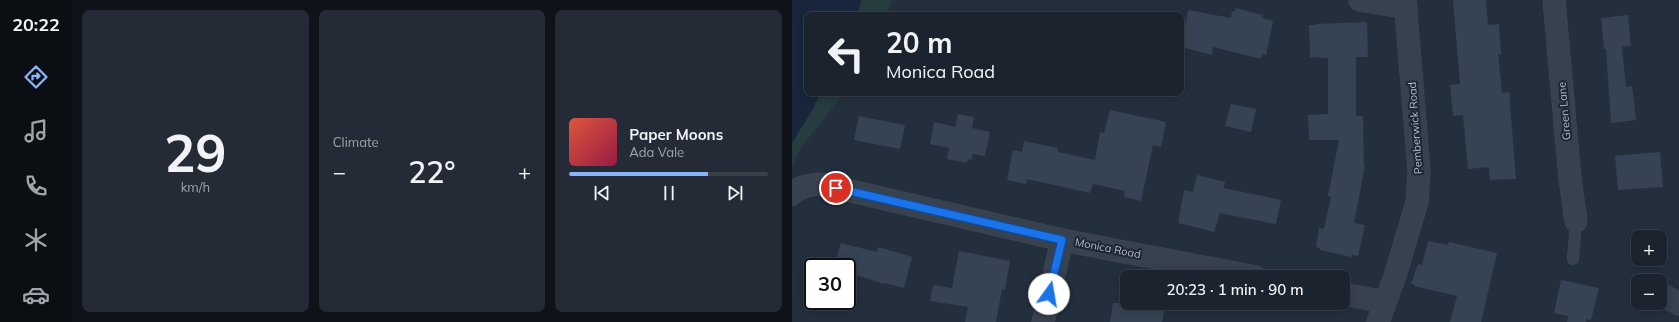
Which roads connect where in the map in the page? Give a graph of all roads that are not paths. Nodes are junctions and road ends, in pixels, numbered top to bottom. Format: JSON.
{"nodes":[{"id":1,"x":1360,"y":0,"type":"edge"},
{"id":2,"x":1554,"y":0,"type":"edge"},
{"id":3,"x":1406,"y":4,"type":"edge"},
{"id":4,"x":794,"y":191,"type":"edge"},
{"id":5,"x":1576,"y":221,"type":"joint"},
{"id":6,"x":1062,"y":240,"type":"junction"},
{"id":7,"x":1573,"y":259,"type":"dead end"},
{"id":8,"x":1219,"y":270,"type":"edge"},
{"id":9,"x":1667,"y":297,"type":"edge"},
{"id":10,"x":1350,"y":298,"type":"edge"},
{"id":11,"x":1679,"y":304,"type":"edge"},
{"id":12,"x":1382,"y":316,"type":"edge"},
{"id":13,"x":1042,"y":322,"type":"edge"}],
"edges":[{"from":1,"to":3,"type":"street"},
{"from":2,"to":5,"type":"street","name":"Green Lane"},
{"from":3,"to":12,"type":"street","name":"Pemberwick Road"},
{"from":4,"to":6,"type":"street","name":"Monica Road"},
{"from":5,"to":7,"type":"lane"},
{"from":6,"to":8,"type":"street","name":"Monica Road"},
{"from":6,"to":13,"type":"street"},
{"from":9,"to":11,"type":"street"},
{"from":10,"to":12,"type":"street"}]}
